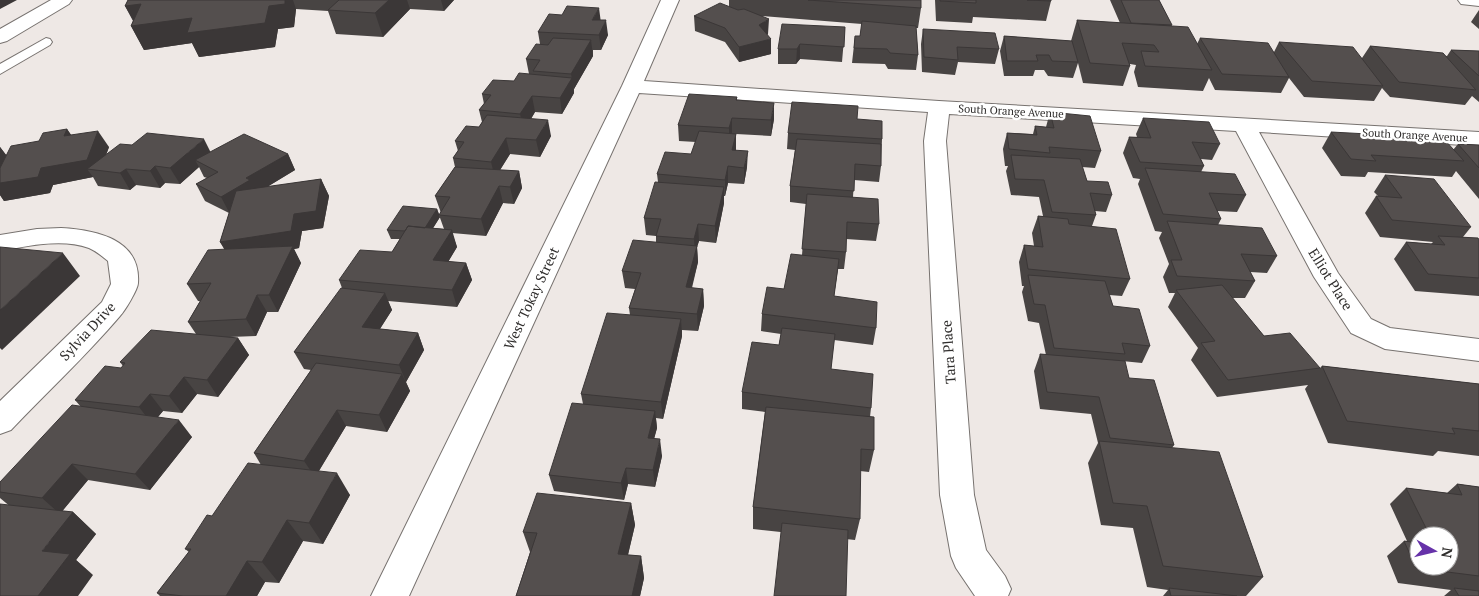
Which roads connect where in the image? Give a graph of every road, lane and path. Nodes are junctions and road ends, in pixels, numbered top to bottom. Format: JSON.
{"nodes":[{"id":1,"x":63,"y":0,"type":"edge"},
{"id":2,"x":670,"y":0,"type":"edge"},
{"id":3,"x":1467,"y":0,"type":"edge"},
{"id":4,"x":1479,"y":1,"type":"edge"},
{"id":5,"x":0,"y":37,"type":"edge"},
{"id":6,"x":46,"y":42,"type":"dead end"},
{"id":7,"x":0,"y":70,"type":"edge"},
{"id":8,"x":632,"y":86,"type":"junction"},
{"id":9,"x":939,"y":107,"type":"junction"},
{"id":10,"x":1244,"y":125,"type":"junction"},
{"id":11,"x":1479,"y":139,"type":"edge"},
{"id":12,"x":0,"y":244,"type":"edge"},
{"id":13,"x":1479,"y":350,"type":"edge"},
{"id":14,"x":0,"y":421,"type":"edge"},
{"id":15,"x":992,"y":589,"type":"dead end"},
{"id":16,"x":390,"y":596,"type":"edge"}],
"edges":[{"from":1,"to":5,"type":"street"},
{"from":2,"to":8,"type":"street","name":"West Tokay Street"},
{"from":3,"to":4,"type":"street"},
{"from":6,"to":7,"type":"lane"},
{"from":8,"to":9,"type":"street","name":"South Orange Avenue"},
{"from":8,"to":16,"type":"street","name":"West Tokay Street"},
{"from":9,"to":10,"type":"street","name":"South Orange Avenue"},
{"from":9,"to":15,"type":"street","name":"Tara Place"},
{"from":10,"to":11,"type":"street","name":"South Orange Avenue"},
{"from":10,"to":13,"type":"street","name":"Elliot Place"},
{"from":12,"to":14,"type":"street","name":"Sylvia Drive"}]}
